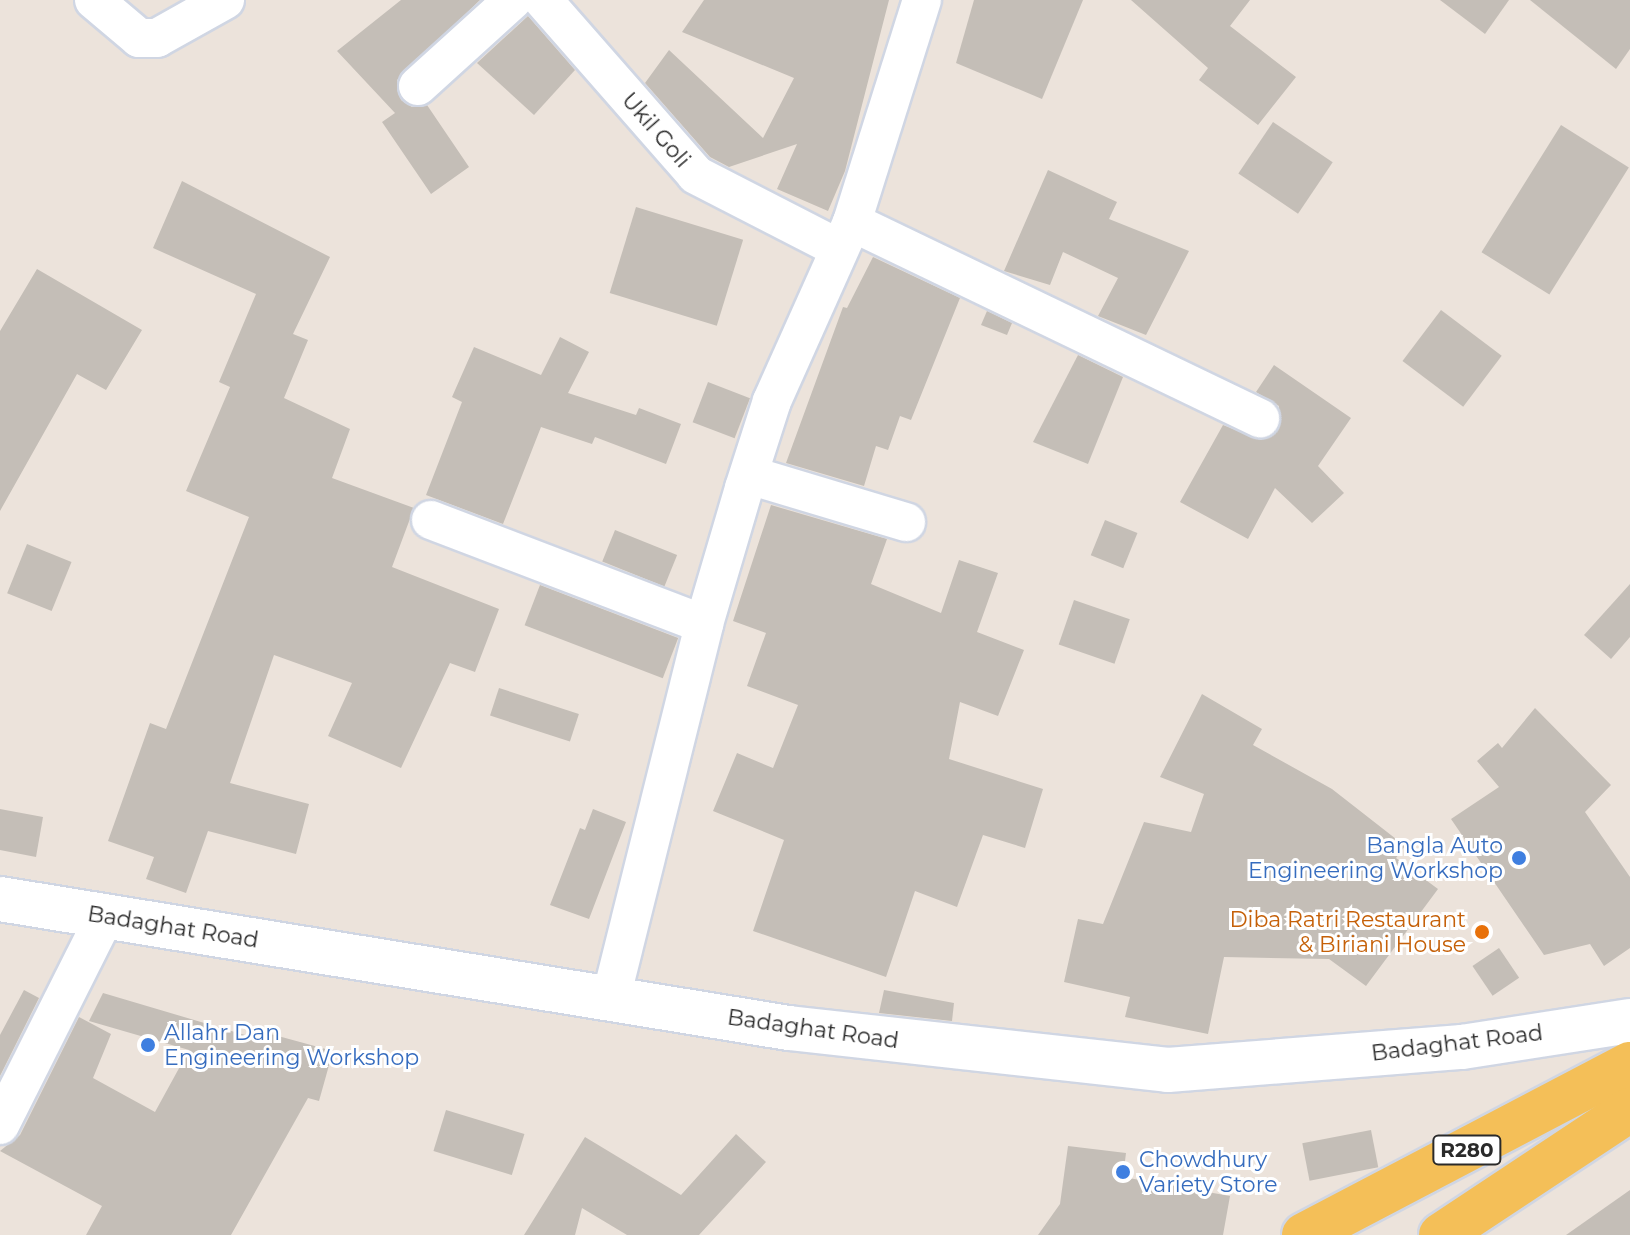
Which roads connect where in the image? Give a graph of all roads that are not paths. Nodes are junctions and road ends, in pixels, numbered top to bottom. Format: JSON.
{"nodes":[{"id":1,"x":94,"y":0,"type":"edge"},
{"id":2,"x":225,"y":0,"type":"edge"},
{"id":3,"x":513,"y":0,"type":"edge"},
{"id":4,"x":543,"y":0,"type":"edge"},
{"id":5,"x":922,"y":0,"type":"edge"},
{"id":6,"x":418,"y":86,"type":"dead end"},
{"id":7,"x":845,"y":235,"type":"junction"},
{"id":8,"x":1260,"y":418,"type":"dead end"},
{"id":9,"x":749,"y":475,"type":"junction"},
{"id":10,"x":431,"y":520,"type":"dead end"},
{"id":11,"x":906,"y":522,"type":"dead end"},
{"id":12,"x":704,"y":624,"type":"junction"},
{"id":13,"x":0,"y":899,"type":"edge"},
{"id":14,"x":105,"y":916,"type":"junction"},
{"id":15,"x":611,"y":998,"type":"junction"},
{"id":16,"x":1630,"y":1021,"type":"edge"},
{"id":17,"x":1630,"y":1064,"type":"edge"},
{"id":18,"x":1630,"y":1110,"type":"edge"},
{"id":19,"x":0,"y":1125,"type":"edge"},
{"id":20,"x":1304,"y":1235,"type":"edge"},
{"id":21,"x":1441,"y":1235,"type":"edge"}],
"edges":[{"from":1,"to":2,"type":"street"},
{"from":3,"to":6,"type":"street"},
{"from":4,"to":7,"type":"street","name":"Ukil Goli"},
{"from":5,"to":7,"type":"street"},
{"from":7,"to":8,"type":"street","name":"Ukil Goli"},
{"from":7,"to":9,"type":"street"},
{"from":9,"to":11,"type":"street"},
{"from":9,"to":12,"type":"street"},
{"from":10,"to":12,"type":"street"},
{"from":12,"to":15,"type":"street"},
{"from":13,"to":14,"type":"main road","name":"Badaghat Road"},
{"from":14,"to":15,"type":"main road","name":"Badaghat Road"},
{"from":14,"to":19,"type":"street"},
{"from":15,"to":16,"type":"main road","name":"Badaghat Road"},
{"from":17,"to":20,"type":"main road","number":"R280"},
{"from":18,"to":21,"type":"main road","number":"R280"}]}
